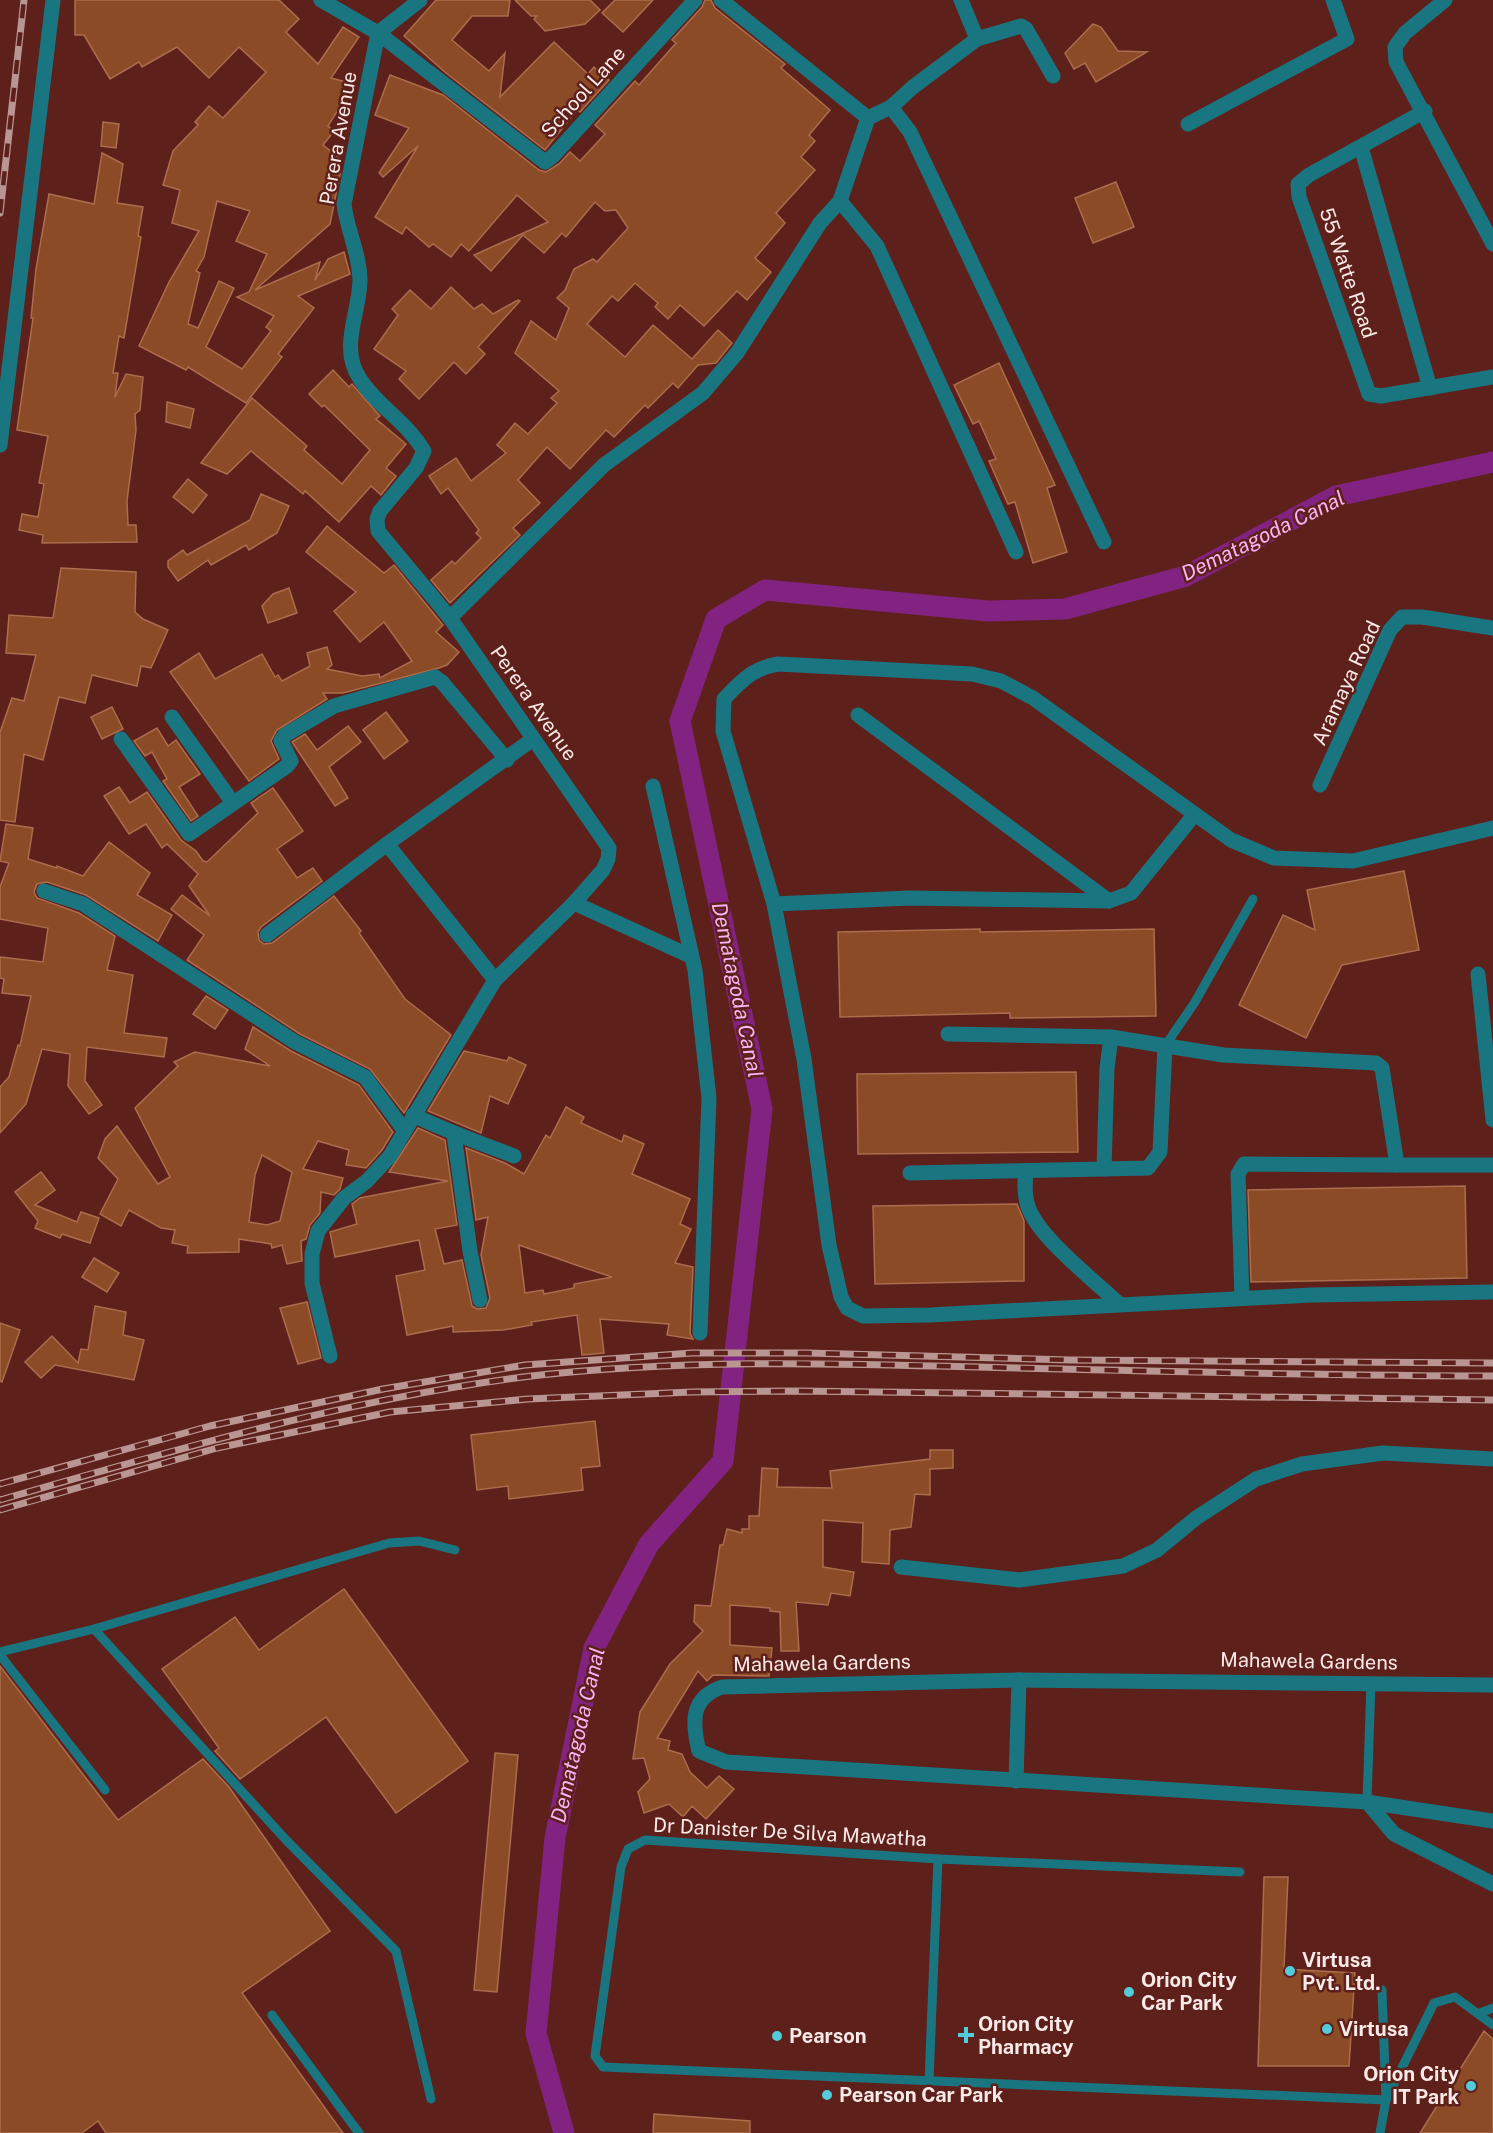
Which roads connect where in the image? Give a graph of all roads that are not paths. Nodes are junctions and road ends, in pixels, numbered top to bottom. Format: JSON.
{"nodes":[{"id":1,"x":53,"y":0,"type":"edge"},
{"id":2,"x":321,"y":0,"type":"edge"},
{"id":3,"x":420,"y":0,"type":"edge"},
{"id":4,"x":695,"y":0,"type":"edge"},
{"id":5,"x":722,"y":0,"type":"edge"},
{"id":6,"x":961,"y":0,"type":"edge"},
{"id":7,"x":1333,"y":0,"type":"edge"},
{"id":8,"x":1445,"y":0,"type":"edge"},
{"id":9,"x":378,"y":33,"type":"junction"},
{"id":10,"x":977,"y":39,"type":"junction"},
{"id":11,"x":1053,"y":76,"type":"dead end"},
{"id":12,"x":891,"y":107,"type":"junction"},
{"id":13,"x":1425,"y":111,"type":"junction"},
{"id":14,"x":868,"y":118,"type":"junction"},
{"id":15,"x":1188,"y":124,"type":"dead end"},
{"id":16,"x":1360,"y":147,"type":"junction"},
{"id":17,"x":840,"y":201,"type":"junction"},
{"id":18,"x":1493,"y":244,"type":"edge"},
{"id":19,"x":1493,"y":377,"type":"edge"},
{"id":20,"x":1430,"y":388,"type":"junction"},
{"id":21,"x":0,"y":444,"type":"edge"},
{"id":22,"x":1104,"y":542,"type":"dead end"},
{"id":23,"x":1016,"y":552,"type":"dead end"},
{"id":24,"x":450,"y":618,"type":"junction"},
{"id":25,"x":1493,"y":628,"type":"edge"},
{"id":26,"x":858,"y":715,"type":"dead end"},
{"id":27,"x":171,"y":717,"type":"dead end"},
{"id":28,"x":121,"y":739,"type":"dead end"},
{"id":29,"x":534,"y":739,"type":"junction"},
{"id":30,"x":507,"y":760,"type":"junction"},
{"id":31,"x":1320,"y":785,"type":"dead end"},
{"id":32,"x":653,"y":786,"type":"dead end"},
{"id":33,"x":233,"y":803,"type":"junction"},
{"id":34,"x":1194,"y":815,"type":"junction"},
{"id":35,"x":1493,"y":828,"type":"edge"},
{"id":36,"x":387,"y":844,"type":"junction"},
{"id":37,"x":44,"y":891,"type":"dead end"},
{"id":38,"x":1253,"y":899,"type":"dead end"},
{"id":39,"x":1108,"y":901,"type":"junction"},
{"id":40,"x":574,"y":903,"type":"junction"},
{"id":41,"x":774,"y":904,"type":"junction"},
{"id":42,"x":267,"y":935,"type":"dead end"},
{"id":43,"x":690,"y":956,"type":"junction"},
{"id":44,"x":1478,"y":974,"type":"dead end"},
{"id":45,"x":495,"y":980,"type":"junction"},
{"id":46,"x":948,"y":1034,"type":"dead end"},
{"id":47,"x":1111,"y":1037,"type":"junction"},
{"id":48,"x":1165,"y":1046,"type":"junction"},
{"id":49,"x":413,"y":1115,"type":"junction"},
{"id":50,"x":1493,"y":1120,"type":"edge"},
{"id":51,"x":404,"y":1130,"type":"junction"},
{"id":52,"x":454,"y":1134,"type":"junction"},
{"id":53,"x":514,"y":1156,"type":"dead end"},
{"id":54,"x":1397,"y":1165,"type":"junction"},
{"id":55,"x":1493,"y":1165,"type":"edge"},
{"id":56,"x":1104,"y":1169,"type":"junction"},
{"id":57,"x":1026,"y":1171,"type":"junction"},
{"id":58,"x":910,"y":1173,"type":"dead end"},
{"id":59,"x":1493,"y":1292,"type":"edge"},
{"id":60,"x":1242,"y":1298,"type":"junction"},
{"id":61,"x":480,"y":1300,"type":"dead end"},
{"id":62,"x":1118,"y":1303,"type":"junction"},
{"id":63,"x":700,"y":1334,"type":"dead end"},
{"id":64,"x":330,"y":1356,"type":"dead end"},
{"id":65,"x":1493,"y":1459,"type":"edge"},
{"id":66,"x":455,"y":1550,"type":"dead end"},
{"id":67,"x":901,"y":1567,"type":"dead end"},
{"id":68,"x":94,"y":1629,"type":"junction"},
{"id":69,"x":0,"y":1653,"type":"edge"},
{"id":70,"x":1018,"y":1680,"type":"junction"},
{"id":71,"x":1371,"y":1682,"type":"junction"},
{"id":72,"x":1493,"y":1685,"type":"edge"},
{"id":73,"x":1016,"y":1781,"type":"junction"},
{"id":74,"x":105,"y":1790,"type":"dead end"},
{"id":75,"x":1367,"y":1802,"type":"junction"},
{"id":76,"x":1493,"y":1821,"type":"edge"},
{"id":77,"x":938,"y":1859,"type":"junction"},
{"id":78,"x":1240,"y":1872,"type":"dead end"},
{"id":79,"x":1493,"y":1884,"type":"edge"},
{"id":80,"x":1383,"y":1990,"type":"dead end"},
{"id":81,"x":1493,"y":2008,"type":"edge"},
{"id":82,"x":1480,"y":2013,"type":"junction"},
{"id":83,"x":272,"y":2015,"type":"dead end"},
{"id":84,"x":1493,"y":2025,"type":"edge"},
{"id":85,"x":929,"y":2081,"type":"junction"},
{"id":86,"x":431,"y":2099,"type":"dead end"},
{"id":87,"x":1386,"y":2100,"type":"junction"},
{"id":88,"x":358,"y":2133,"type":"edge"},
{"id":89,"x":1380,"y":2133,"type":"edge"}],
"edges":[{"from":1,"to":21,"type":"street"},
{"from":2,"to":9,"type":"street"},
{"from":3,"to":9,"type":"street"},
{"from":4,"to":9,"type":"street","name":"School Lane"},
{"from":5,"to":14,"type":"street"},
{"from":6,"to":10,"type":"street"},
{"from":7,"to":15,"type":"street"},
{"from":8,"to":13,"type":"street"},
{"from":9,"to":24,"type":"street","name":"Perera Avenue"},
{"from":10,"to":11,"type":"street"},
{"from":10,"to":12,"type":"street"},
{"from":12,"to":14,"type":"street"},
{"from":12,"to":22,"type":"street"},
{"from":13,"to":16,"type":"street","name":"55 Watte Road"},
{"from":13,"to":18,"type":"street"},
{"from":14,"to":17,"type":"street"},
{"from":16,"to":20,"type":"street"},
{"from":16,"to":20,"type":"street","name":"55 Watte Road"},
{"from":17,"to":23,"type":"street"},
{"from":17,"to":24,"type":"street"},
{"from":19,"to":20,"type":"street","name":"55 Watte Road"},
{"from":24,"to":29,"type":"street","name":"Perera Avenue"},
{"from":25,"to":31,"type":"street","name":"Aramaya Road"},
{"from":26,"to":39,"type":"street"},
{"from":27,"to":33,"type":"street"},
{"from":28,"to":33,"type":"street"},
{"from":29,"to":30,"type":"street"},
{"from":29,"to":40,"type":"street","name":"Perera Avenue"},
{"from":30,"to":33,"type":"street"},
{"from":30,"to":36,"type":"street"},
{"from":32,"to":43,"type":"street"},
{"from":34,"to":35,"type":"street"},
{"from":34,"to":39,"type":"street"},
{"from":34,"to":41,"type":"street"},
{"from":36,"to":42,"type":"street"},
{"from":36,"to":45,"type":"street"},
{"from":37,"to":51,"type":"street"},
{"from":38,"to":48,"type":"lane"},
{"from":39,"to":41,"type":"street"},
{"from":40,"to":43,"type":"street"},
{"from":40,"to":45,"type":"street","name":"Perera Avenue"},
{"from":41,"to":62,"type":"street"},
{"from":43,"to":63,"type":"street"},
{"from":44,"to":50,"type":"street"},
{"from":45,"to":49,"type":"street","name":"Perera Avenue"},
{"from":46,"to":47,"type":"street"},
{"from":47,"to":48,"type":"street"},
{"from":47,"to":56,"type":"street"},
{"from":48,"to":54,"type":"street"},
{"from":48,"to":56,"type":"street"},
{"from":49,"to":51,"type":"street","name":"Perera Avenue"},
{"from":49,"to":52,"type":"street"},
{"from":51,"to":64,"type":"street","name":"Perera Avenue"},
{"from":52,"to":53,"type":"street"},
{"from":52,"to":61,"type":"street"},
{"from":54,"to":55,"type":"street"},
{"from":54,"to":60,"type":"street"},
{"from":56,"to":57,"type":"street"},
{"from":57,"to":58,"type":"street"},
{"from":57,"to":62,"type":"street"},
{"from":59,"to":60,"type":"street"},
{"from":60,"to":62,"type":"street"},
{"from":65,"to":67,"type":"street"},
{"from":66,"to":68,"type":"lane"},
{"from":68,"to":69,"type":"lane"},
{"from":68,"to":86,"type":"lane"},
{"from":69,"to":74,"type":"lane"},
{"from":70,"to":71,"type":"street","name":"Mahawela Gardens"},
{"from":70,"to":73,"type":"street"},
{"from":70,"to":73,"type":"street","name":"Mahawela Gardens"},
{"from":71,"to":72,"type":"street","name":"Mahawela Gardens"},
{"from":71,"to":75,"type":"lane"},
{"from":73,"to":75,"type":"street","name":"Mahawela Gardens"},
{"from":75,"to":76,"type":"street","name":"Mahawela Gardens"},
{"from":75,"to":79,"type":"street"},
{"from":77,"to":78,"type":"lane","name":"Dr Danister De Silva Mawatha"},
{"from":77,"to":85,"type":"lane"},
{"from":77,"to":85,"type":"lane","name":"Dr Danister De Silva Mawatha"},
{"from":80,"to":87,"type":"lane"},
{"from":81,"to":82,"type":"lane"},
{"from":82,"to":84,"type":"lane"},
{"from":82,"to":87,"type":"lane"},
{"from":83,"to":88,"type":"lane"},
{"from":85,"to":87,"type":"lane","name":"Dr Danister De Silva Mawatha"},
{"from":87,"to":89,"type":"lane"}]}
